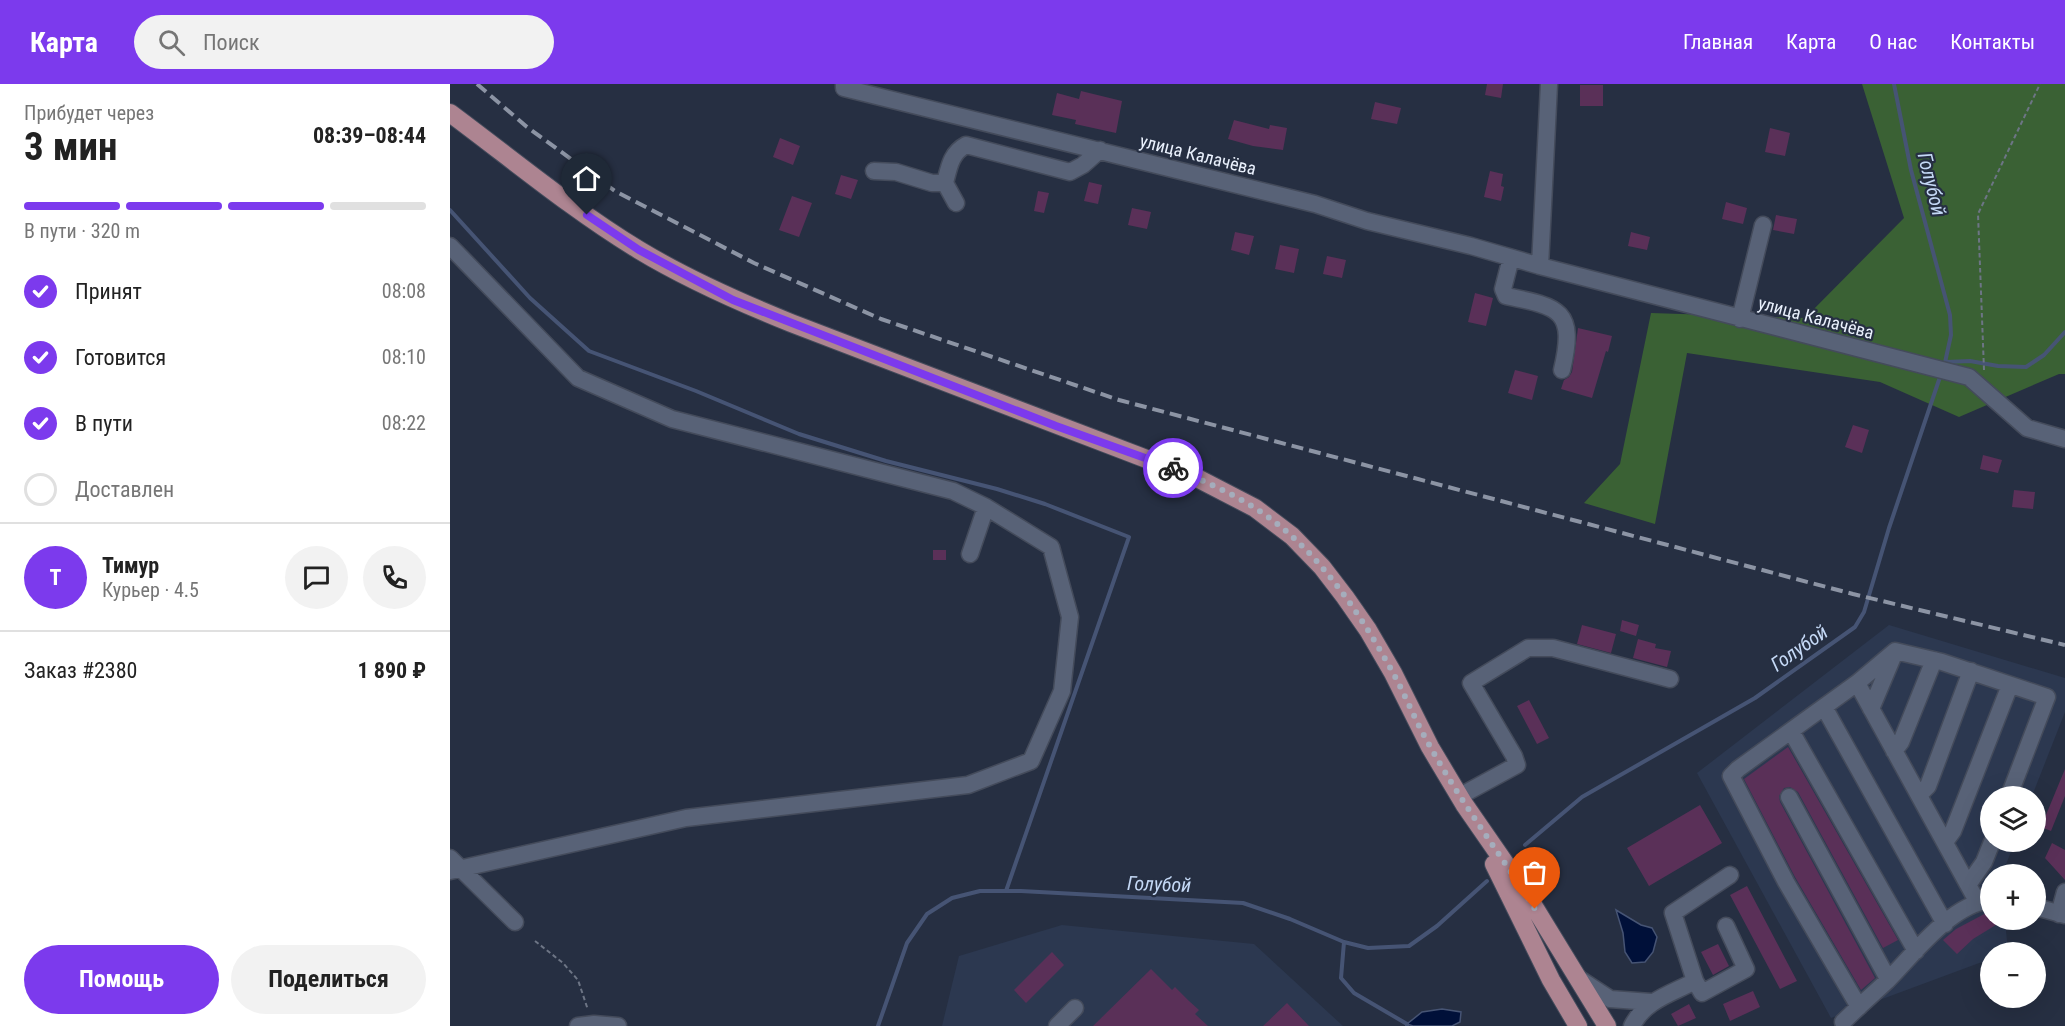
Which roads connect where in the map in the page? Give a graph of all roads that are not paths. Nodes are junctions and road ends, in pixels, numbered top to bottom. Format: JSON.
{"nodes":[{"id":1,"x":1550,"y":84,"type":"edge"},
{"id":2,"x":844,"y":86,"type":"edge"},
{"id":3,"x":450,"y":113,"type":"edge"},
{"id":4,"x":1100,"y":150,"type":"junction"},
{"id":5,"x":874,"y":171,"type":"dead end"},
{"id":6,"x":945,"y":183,"type":"junction"},
{"id":7,"x":956,"y":203,"type":"dead end"},
{"id":8,"x":1763,"y":225,"type":"dead end"},
{"id":9,"x":450,"y":246,"type":"edge"},
{"id":10,"x":1511,"y":258,"type":"junction"},
{"id":11,"x":1540,"y":266,"type":"junction"},
{"id":12,"x":1740,"y":319,"type":"junction"},
{"id":13,"x":1562,"y":370,"type":"dead end"},
{"id":14,"x":2065,"y":439,"type":"edge"},
{"id":15,"x":986,"y":507,"type":"junction"},
{"id":16,"x":970,"y":554,"type":"dead end"},
{"id":17,"x":1895,"y":651,"type":"junction"},
{"id":18,"x":1934,"y":660,"type":"junction"},
{"id":19,"x":1971,"y":672,"type":"junction"},
{"id":20,"x":1670,"y":679,"type":"dead end"},
{"id":21,"x":1857,"y":683,"type":"junction"},
{"id":22,"x":2010,"y":685,"type":"junction"},
{"id":23,"x":1824,"y":706,"type":"junction"},
{"id":24,"x":1871,"y":709,"type":"junction"},
{"id":25,"x":1791,"y":731,"type":"junction"},
{"id":26,"x":1894,"y":751,"type":"junction"},
{"id":27,"x":2013,"y":786,"type":"edge"},
{"id":28,"x":1919,"y":795,"type":"junction"},
{"id":29,"x":1789,"y":797,"type":"dead end"},
{"id":30,"x":1462,"y":800,"type":"junction"},
{"id":31,"x":1945,"y":842,"type":"junction"},
{"id":32,"x":1988,"y":852,"type":"edge"},
{"id":33,"x":454,"y":866,"type":"edge"},
{"id":34,"x":1730,"y":875,"type":"dead end"},
{"id":35,"x":1968,"y":885,"type":"junction"},
{"id":36,"x":2065,"y":892,"type":"edge"},
{"id":37,"x":1980,"y":898,"type":"edge"},
{"id":38,"x":1980,"y":904,"type":"edge"},
{"id":39,"x":2046,"y":910,"type":"edge"},
{"id":40,"x":2062,"y":914,"type":"edge"},
{"id":41,"x":515,"y":922,"type":"dead end"},
{"id":42,"x":1945,"y":924,"type":"junction"},
{"id":43,"x":1726,"y":926,"type":"dead end"},
{"id":44,"x":1916,"y":951,"type":"junction"},
{"id":45,"x":1577,"y":978,"type":"junction"},
{"id":46,"x":1888,"y":979,"type":"junction"},
{"id":47,"x":1695,"y":981,"type":"junction"},
{"id":48,"x":1651,"y":1002,"type":"junction"},
{"id":49,"x":1859,"y":1007,"type":"junction"},
{"id":50,"x":1075,"y":1008,"type":"dead end"},
{"id":51,"x":1843,"y":1022,"type":"dead end"},
{"id":52,"x":586,"y":1025,"type":"edge"},
{"id":53,"x":618,"y":1026,"type":"edge"},
{"id":54,"x":1057,"y":1026,"type":"edge"},
{"id":55,"x":1578,"y":1026,"type":"edge"},
{"id":56,"x":1607,"y":1026,"type":"edge"},
{"id":57,"x":1632,"y":1026,"type":"edge"}],
"edges":[{"from":1,"to":11,"type":"street"},
{"from":2,"to":4,"type":"street","name":"улица Калачёва"},
{"from":3,"to":30,"type":"main road"},
{"from":4,"to":6,"type":"street"},
{"from":4,"to":10,"type":"street","name":"улица Калачёва"},
{"from":5,"to":6,"type":"street"},
{"from":6,"to":7,"type":"street"},
{"from":8,"to":12,"type":"street"},
{"from":9,"to":15,"type":"street"},
{"from":10,"to":11,"type":"street","name":"улица Калачёва"},
{"from":10,"to":13,"type":"street"},
{"from":11,"to":12,"type":"street","name":"улица Калачёва"},
{"from":12,"to":14,"type":"street","name":"улица Калачёва"},
{"from":15,"to":16,"type":"street"},
{"from":15,"to":33,"type":"street"},
{"from":17,"to":18,"type":"street"},
{"from":17,"to":21,"type":"street"},
{"from":17,"to":24,"type":"street"},
{"from":18,"to":19,"type":"street"},
{"from":18,"to":26,"type":"street"},
{"from":19,"to":22,"type":"street"},
{"from":19,"to":28,"type":"street"},
{"from":20,"to":30,"type":"street"},
{"from":21,"to":23,"type":"street"},
{"from":21,"to":24,"type":"street"},
{"from":22,"to":27,"type":"street"},
{"from":22,"to":31,"type":"street"},
{"from":23,"to":25,"type":"street"},
{"from":23,"to":42,"type":"street"},
{"from":24,"to":26,"type":"street"},
{"from":25,"to":44,"type":"street"},
{"from":25,"to":49,"type":"street"},
{"from":26,"to":28,"type":"street"},
{"from":28,"to":31,"type":"street"},
{"from":29,"to":46,"type":"street"},
{"from":30,"to":45,"type":"main road"},
{"from":30,"to":55,"type":"main road"},
{"from":31,"to":35,"type":"street"},
{"from":32,"to":35,"type":"street"},
{"from":33,"to":41,"type":"street"},
{"from":34,"to":47,"type":"street"},
{"from":35,"to":37,"type":"street"},
{"from":36,"to":40,"type":"street"},
{"from":38,"to":42,"type":"street"},
{"from":39,"to":40,"type":"street"},
{"from":42,"to":44,"type":"street"},
{"from":43,"to":47,"type":"street"},
{"from":44,"to":46,"type":"street"},
{"from":45,"to":48,"type":"street"},
{"from":45,"to":56,"type":"main road"},
{"from":46,"to":49,"type":"street"},
{"from":47,"to":48,"type":"street"},
{"from":48,"to":57,"type":"street"},
{"from":49,"to":51,"type":"street"},
{"from":50,"to":54,"type":"street"},
{"from":52,"to":53,"type":"street"}]}
